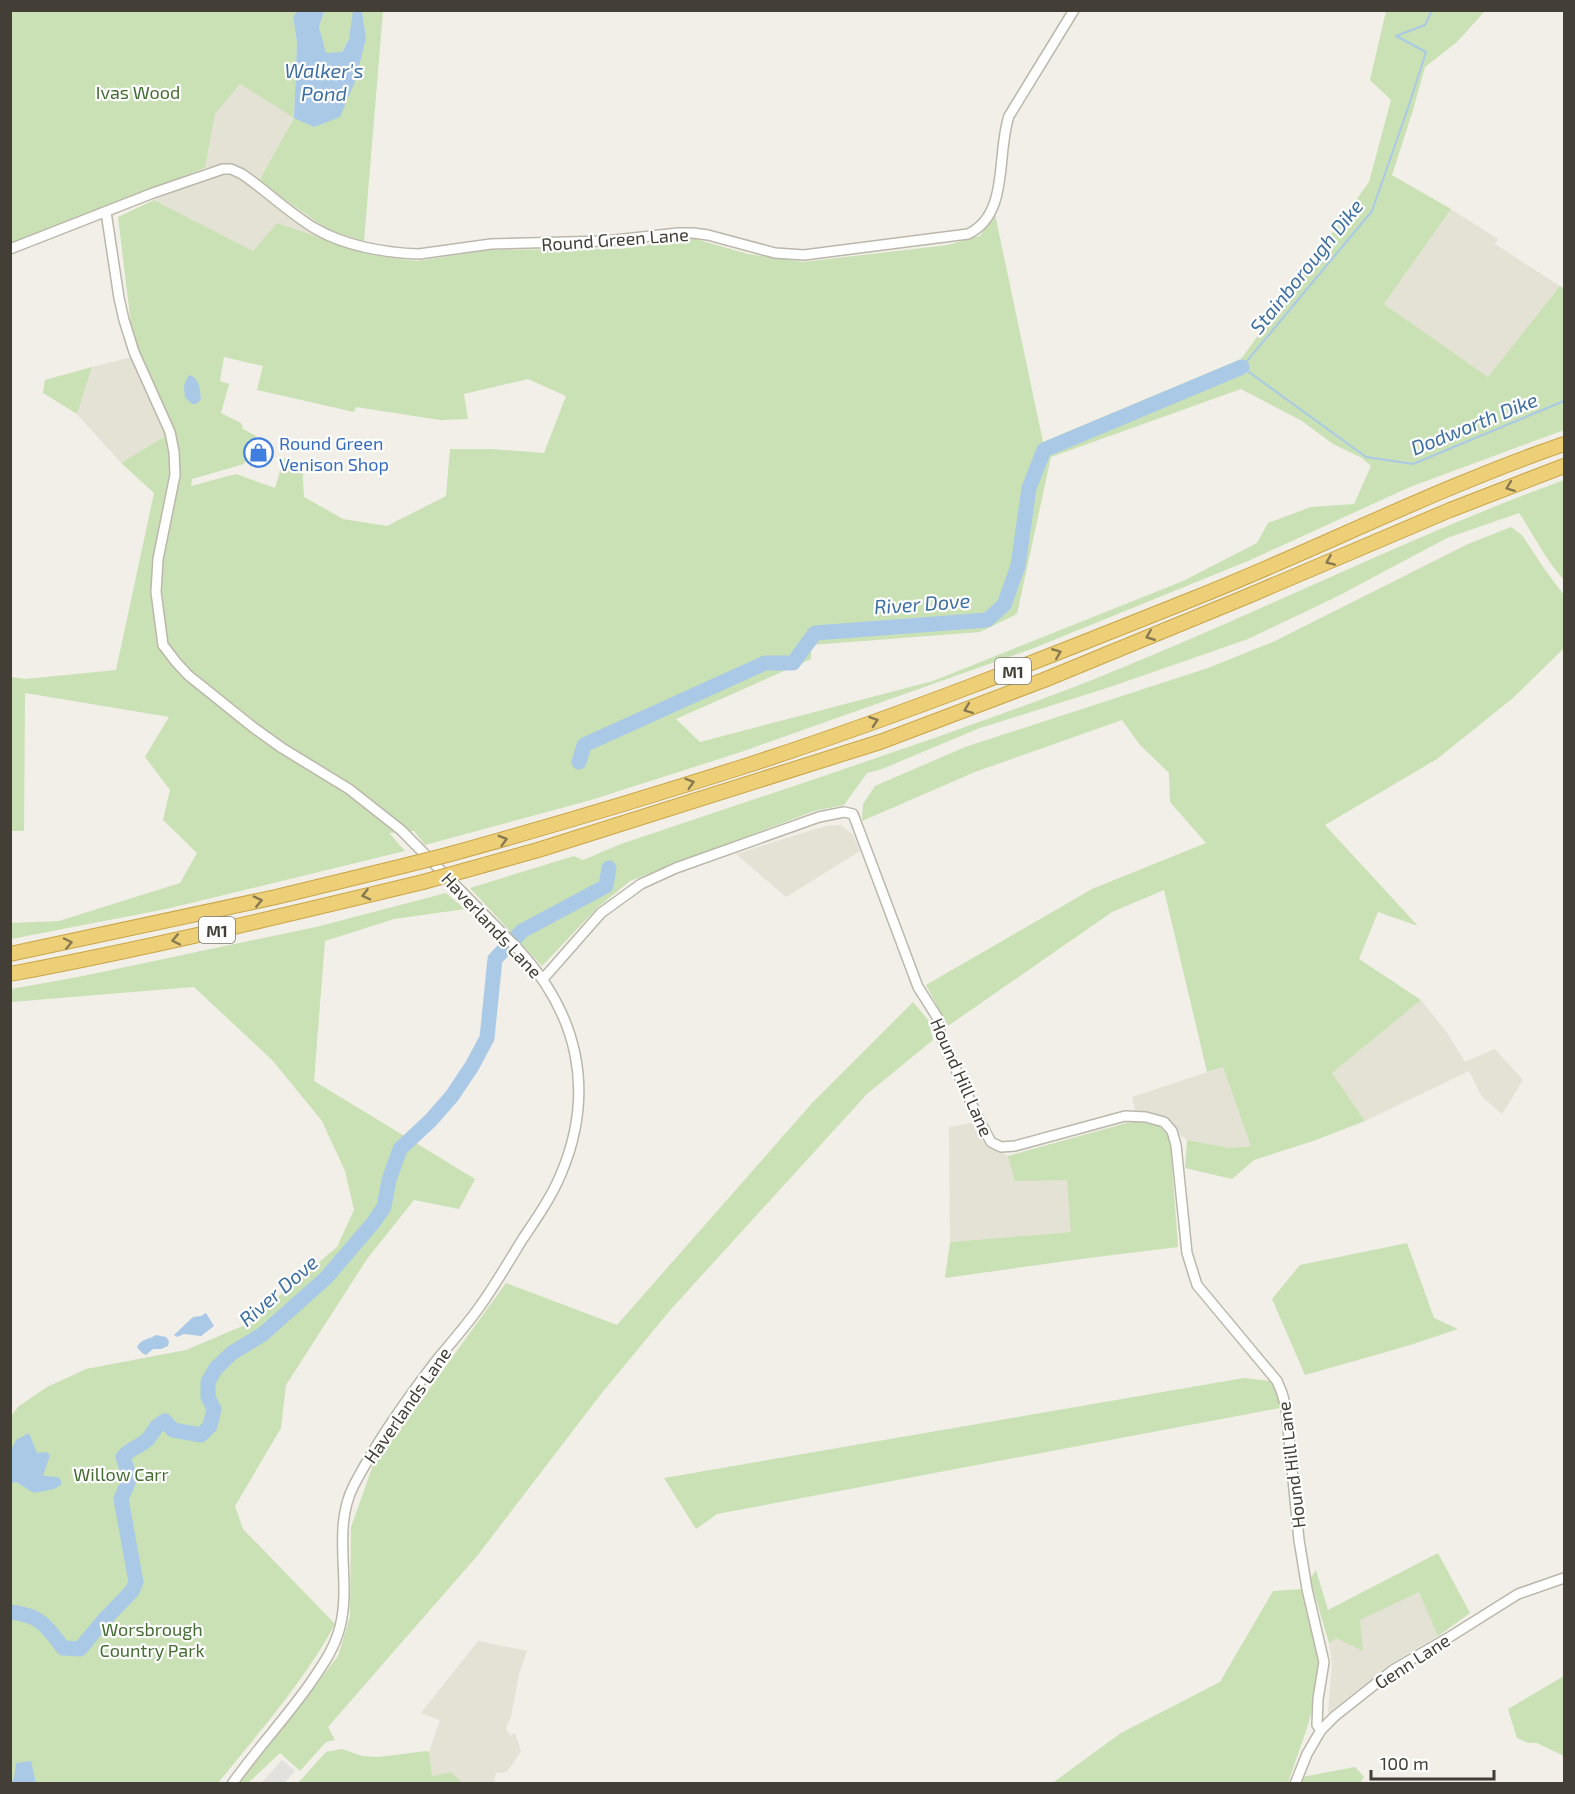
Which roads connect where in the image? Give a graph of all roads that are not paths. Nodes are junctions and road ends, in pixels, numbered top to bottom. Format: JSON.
{"nodes":[{"id":1,"x":1074,"y":10,"type":"edge"},
{"id":2,"x":106,"y":212,"type":"junction"},
{"id":3,"x":10,"y":249,"type":"edge"},
{"id":4,"x":1564,"y":444,"type":"edge"},
{"id":5,"x":1564,"y":466,"type":"edge"},
{"id":6,"x":10,"y":954,"type":"edge"},
{"id":7,"x":10,"y":974,"type":"edge"},
{"id":8,"x":543,"y":979,"type":"junction"},
{"id":9,"x":1564,"y":1578,"type":"edge"},
{"id":10,"x":1321,"y":1730,"type":"junction"},
{"id":11,"x":232,"y":1784,"type":"edge"},
{"id":12,"x":1295,"y":1784,"type":"edge"}],
"edges":[{"from":1,"to":2,"type":"street","name":"Round Green Lane"},
{"from":2,"to":3,"type":"street"},
{"from":2,"to":8,"type":"street","name":"Haverlands Lane"},
{"from":6,"to":4,"type":"highway","number":"M1","one_way":true,"bridge":true},
{"from":5,"to":7,"type":"highway","number":"M1","one_way":true,"bridge":true},
{"from":8,"to":10,"type":"street","name":"Hound Hill Lane"},
{"from":8,"to":11,"type":"street","name":"Haverlands Lane"},
{"from":9,"to":10,"type":"street","name":"Genn Lane"},
{"from":10,"to":12,"type":"street","name":"Genn Lane"}]}
